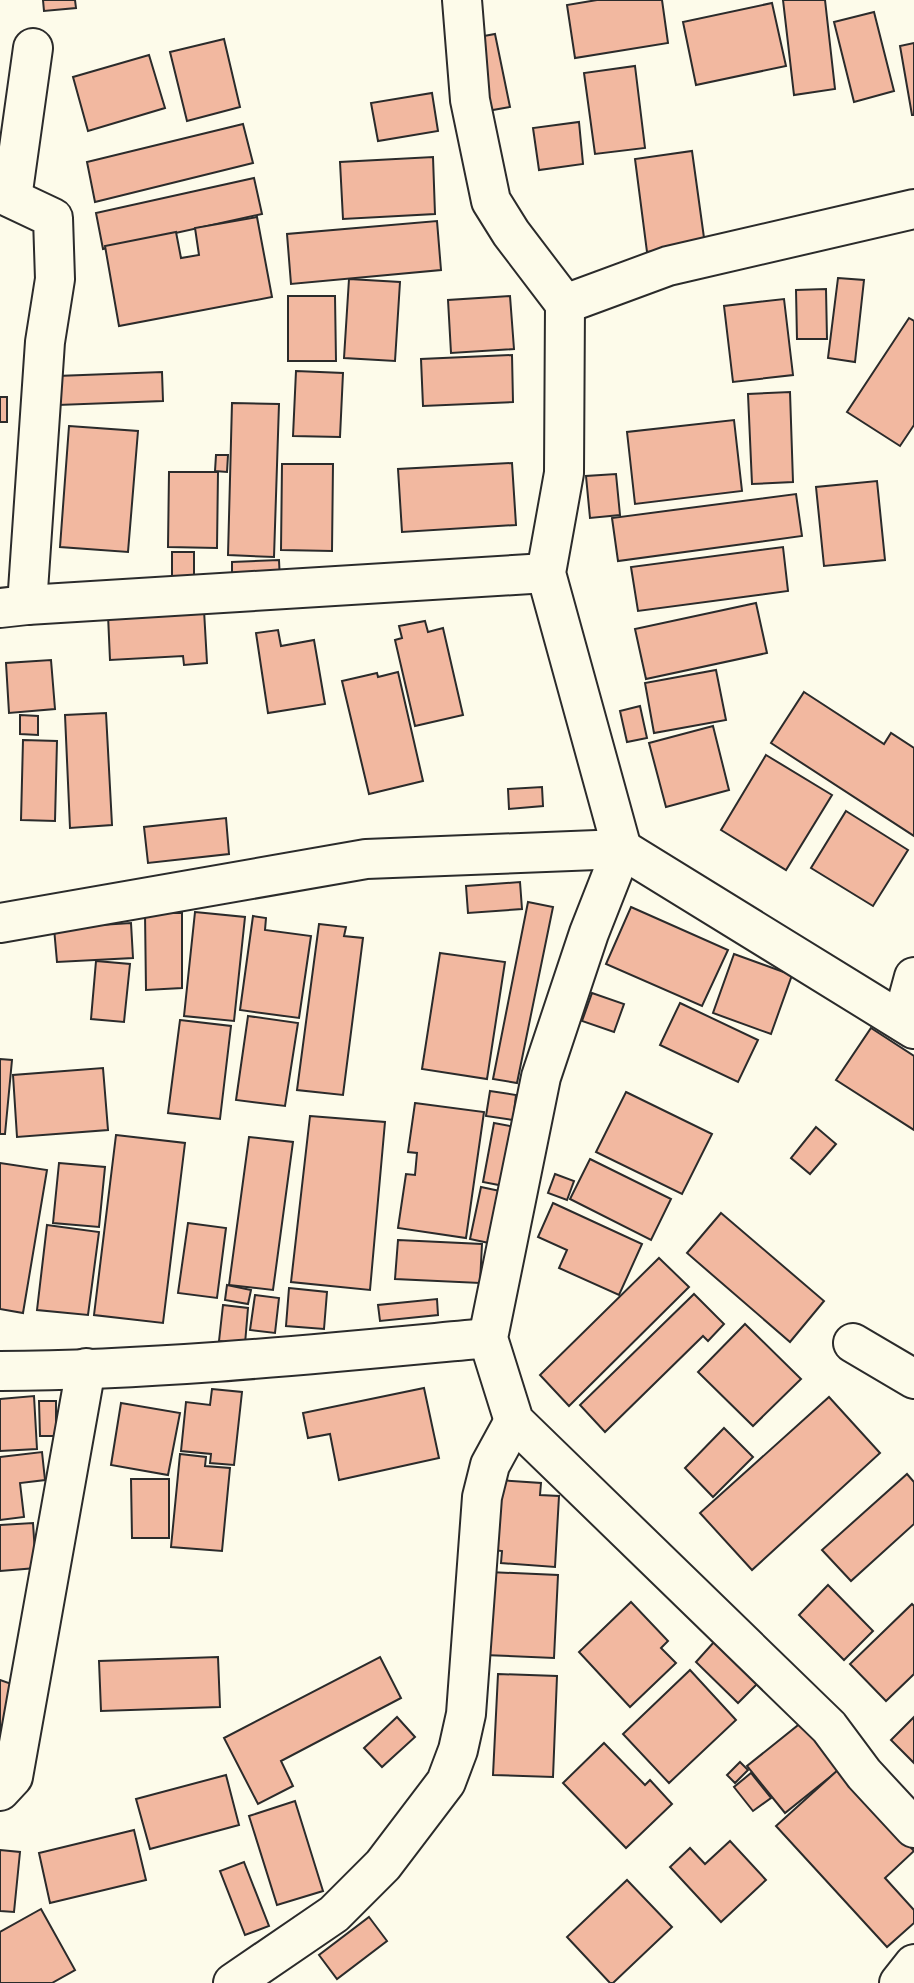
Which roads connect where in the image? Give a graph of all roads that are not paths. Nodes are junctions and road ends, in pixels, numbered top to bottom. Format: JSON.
{"nodes":[{"id":1,"x":462,"y":0,"type":"edge"},
{"id":2,"x":33,"y":48,"type":"dead end"},
{"id":3,"x":6,"y":195,"type":"edge"},
{"id":4,"x":914,"y":209,"type":"edge"},
{"id":5,"x":565,"y":304,"type":"junction"},
{"id":6,"x":546,"y":573,"type":"junction"},
{"id":7,"x":13,"y":606,"type":"edge"},
{"id":8,"x":622,"y":849,"type":"junction"},
{"id":9,"x":0,"y":923,"type":"edge"},
{"id":10,"x":914,"y":977,"type":"edge"},
{"id":11,"x":908,"y":1025,"type":"edge"},
{"id":12,"x":488,"y":1338,"type":"junction"},
{"id":13,"x":853,"y":1343,"type":"dead end"},
{"id":14,"x":86,"y":1368,"type":"junction"},
{"id":15,"x":0,"y":1371,"type":"edge"},
{"id":16,"x":914,"y":1379,"type":"edge"},
{"id":17,"x":514,"y":1421,"type":"junction"},
{"id":18,"x":0,"y":1791,"type":"edge"},
{"id":19,"x":914,"y":1828,"type":"edge"},
{"id":20,"x":914,"y":1964,"type":"edge"},
{"id":21,"x":233,"y":1983,"type":"edge"},
{"id":22,"x":899,"y":1983,"type":"edge"}],
"edges":[{"from":1,"to":5,"type":"street"},
{"from":2,"to":3,"type":"street"},
{"from":3,"to":7,"type":"street"},
{"from":4,"to":5,"type":"street"},
{"from":5,"to":6,"type":"street"},
{"from":6,"to":7,"type":"street"},
{"from":6,"to":8,"type":"street"},
{"from":8,"to":9,"type":"street"},
{"from":8,"to":11,"type":"street"},
{"from":8,"to":12,"type":"street"},
{"from":10,"to":11,"type":"street"},
{"from":12,"to":14,"type":"street"},
{"from":12,"to":17,"type":"street"},
{"from":13,"to":16,"type":"street"},
{"from":14,"to":15,"type":"street"},
{"from":14,"to":18,"type":"street"},
{"from":17,"to":19,"type":"street"},
{"from":17,"to":21,"type":"street"},
{"from":20,"to":22,"type":"street"}]}
